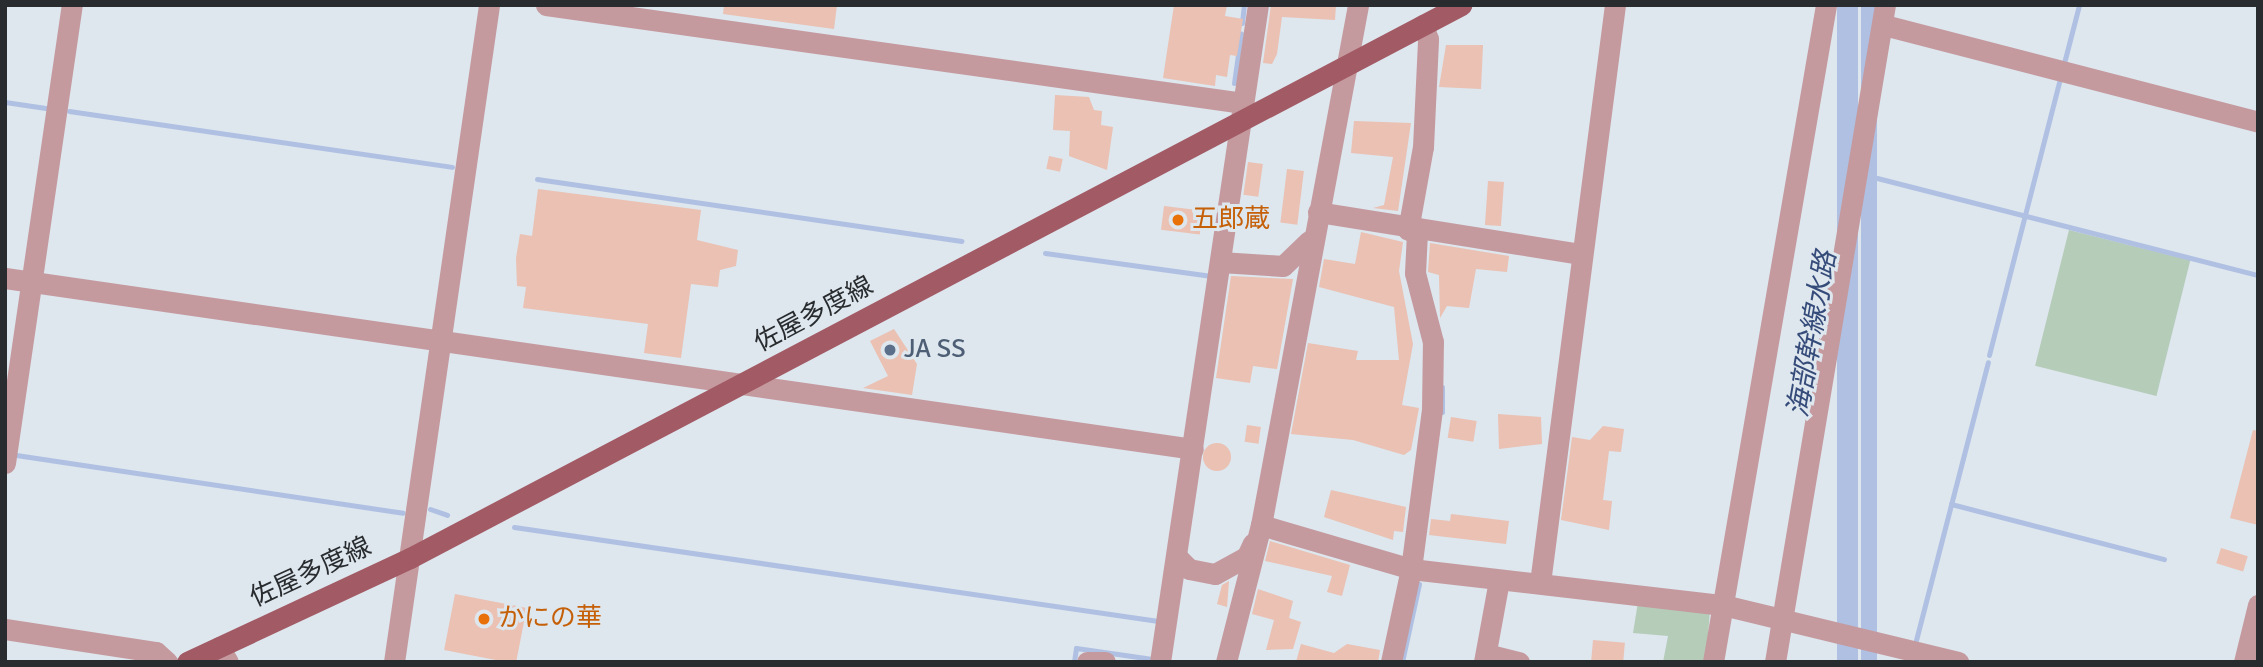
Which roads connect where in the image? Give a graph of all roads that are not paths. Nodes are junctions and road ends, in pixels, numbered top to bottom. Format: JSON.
{"nodes":[{"id":1,"x":72,"y":5,"type":"edge"},
{"id":2,"x":489,"y":5,"type":"edge"},
{"id":3,"x":546,"y":5,"type":"edge"},
{"id":4,"x":1258,"y":5,"type":"edge"},
{"id":5,"x":1358,"y":5,"type":"edge"},
{"id":6,"x":1461,"y":5,"type":"edge"},
{"id":7,"x":1615,"y":5,"type":"edge"},
{"id":8,"x":1826,"y":5,"type":"edge"},
{"id":9,"x":1884,"y":15,"type":"edge"},
{"id":10,"x":1423,"y":25,"type":"junction"},
{"id":11,"x":1346,"y":65,"type":"junction"},
{"id":12,"x":1242,"y":110,"type":"junction"},
{"id":13,"x":2258,"y":122,"type":"edge"},
{"id":14,"x":1318,"y":212,"type":"junction"},
{"id":15,"x":1412,"y":231,"type":"junction"},
{"id":16,"x":1311,"y":236,"type":"junction"},
{"id":17,"x":1580,"y":254,"type":"junction"},
{"id":18,"x":1220,"y":262,"type":"junction"},
{"id":19,"x":5,"y":278,"type":"edge"},
{"id":20,"x":33,"y":283,"type":"junction"},
{"id":21,"x":440,"y":343,"type":"junction"},
{"id":22,"x":746,"y":384,"type":"junction"},
{"id":23,"x":1193,"y":449,"type":"junction"},
{"id":24,"x":5,"y":463,"type":"edge"},
{"id":25,"x":1261,"y":525,"type":"junction"},
{"id":26,"x":410,"y":558,"type":"junction"},
{"id":27,"x":1179,"y":558,"type":"junction"},
{"id":28,"x":1411,"y":569,"type":"junction"},
{"id":29,"x":1499,"y":580,"type":"junction"},
{"id":30,"x":1539,"y":583,"type":"junction"},
{"id":31,"x":1726,"y":605,"type":"junction"},
{"id":32,"x":2258,"y":606,"type":"edge"},
{"id":33,"x":1779,"y":615,"type":"junction"},
{"id":34,"x":5,"y":629,"type":"edge"},
{"id":35,"x":223,"y":654,"type":"edge"},
{"id":36,"x":1485,"y":658,"type":"edge"},
{"id":37,"x":1233,"y":660,"type":"edge"},
{"id":38,"x":167,"y":662,"type":"edge"},
{"id":39,"x":187,"y":662,"type":"edge"},
{"id":40,"x":394,"y":662,"type":"edge"},
{"id":41,"x":1087,"y":662,"type":"edge"},
{"id":42,"x":1105,"y":662,"type":"edge"},
{"id":43,"x":1160,"y":662,"type":"edge"},
{"id":44,"x":1391,"y":662,"type":"edge"},
{"id":45,"x":1519,"y":662,"type":"edge"},
{"id":46,"x":1713,"y":662,"type":"edge"},
{"id":47,"x":1775,"y":662,"type":"edge"},
{"id":48,"x":1958,"y":662,"type":"edge"},
{"id":49,"x":2244,"y":662,"type":"edge"}],
"edges":[{"from":1,"to":20,"type":"street"},
{"from":2,"to":21,"type":"street"},
{"from":3,"to":12,"type":"street"},
{"from":4,"to":12,"type":"street"},
{"from":5,"to":11,"type":"street"},
{"from":6,"to":10,"type":"main road","name":"佐屋多度線"},
{"from":7,"to":17,"type":"street"},
{"from":8,"to":31,"type":"street"},
{"from":9,"to":13,"type":"street"},
{"from":9,"to":33,"type":"street"},
{"from":10,"to":11,"type":"main road","name":"佐屋多度線"},
{"from":10,"to":15,"type":"street"},
{"from":11,"to":12,"type":"main road","name":"佐屋多度線"},
{"from":11,"to":14,"type":"street"},
{"from":12,"to":18,"type":"street"},
{"from":12,"to":22,"type":"main road","name":"佐屋多度線"},
{"from":14,"to":15,"type":"street"},
{"from":14,"to":16,"type":"street"},
{"from":15,"to":17,"type":"street"},
{"from":15,"to":28,"type":"street"},
{"from":16,"to":18,"type":"street"},
{"from":16,"to":25,"type":"street"},
{"from":17,"to":30,"type":"street"},
{"from":18,"to":23,"type":"street"},
{"from":19,"to":20,"type":"street"},
{"from":20,"to":21,"type":"street"},
{"from":20,"to":24,"type":"street"},
{"from":21,"to":22,"type":"street"},
{"from":21,"to":26,"type":"street"},
{"from":22,"to":23,"type":"street"},
{"from":22,"to":26,"type":"main road","name":"佐屋多度線"},
{"from":23,"to":27,"type":"street"},
{"from":25,"to":27,"type":"street"},
{"from":25,"to":28,"type":"street"},
{"from":25,"to":37,"type":"street"},
{"from":26,"to":35,"type":"main road","name":"佐屋多度線"},
{"from":26,"to":40,"type":"street"},
{"from":27,"to":43,"type":"street"},
{"from":28,"to":29,"type":"street"},
{"from":28,"to":44,"type":"street"},
{"from":29,"to":30,"type":"street"},
{"from":29,"to":36,"type":"street"},
{"from":30,"to":31,"type":"street"},
{"from":31,"to":33,"type":"street"},
{"from":31,"to":46,"type":"street"},
{"from":32,"to":49,"type":"street"},
{"from":33,"to":47,"type":"street"},
{"from":33,"to":48,"type":"street"},
{"from":34,"to":38,"type":"street"},
{"from":35,"to":39,"type":"main road","name":"佐屋多度線"},
{"from":36,"to":45,"type":"street"},
{"from":41,"to":42,"type":"street"}]}
